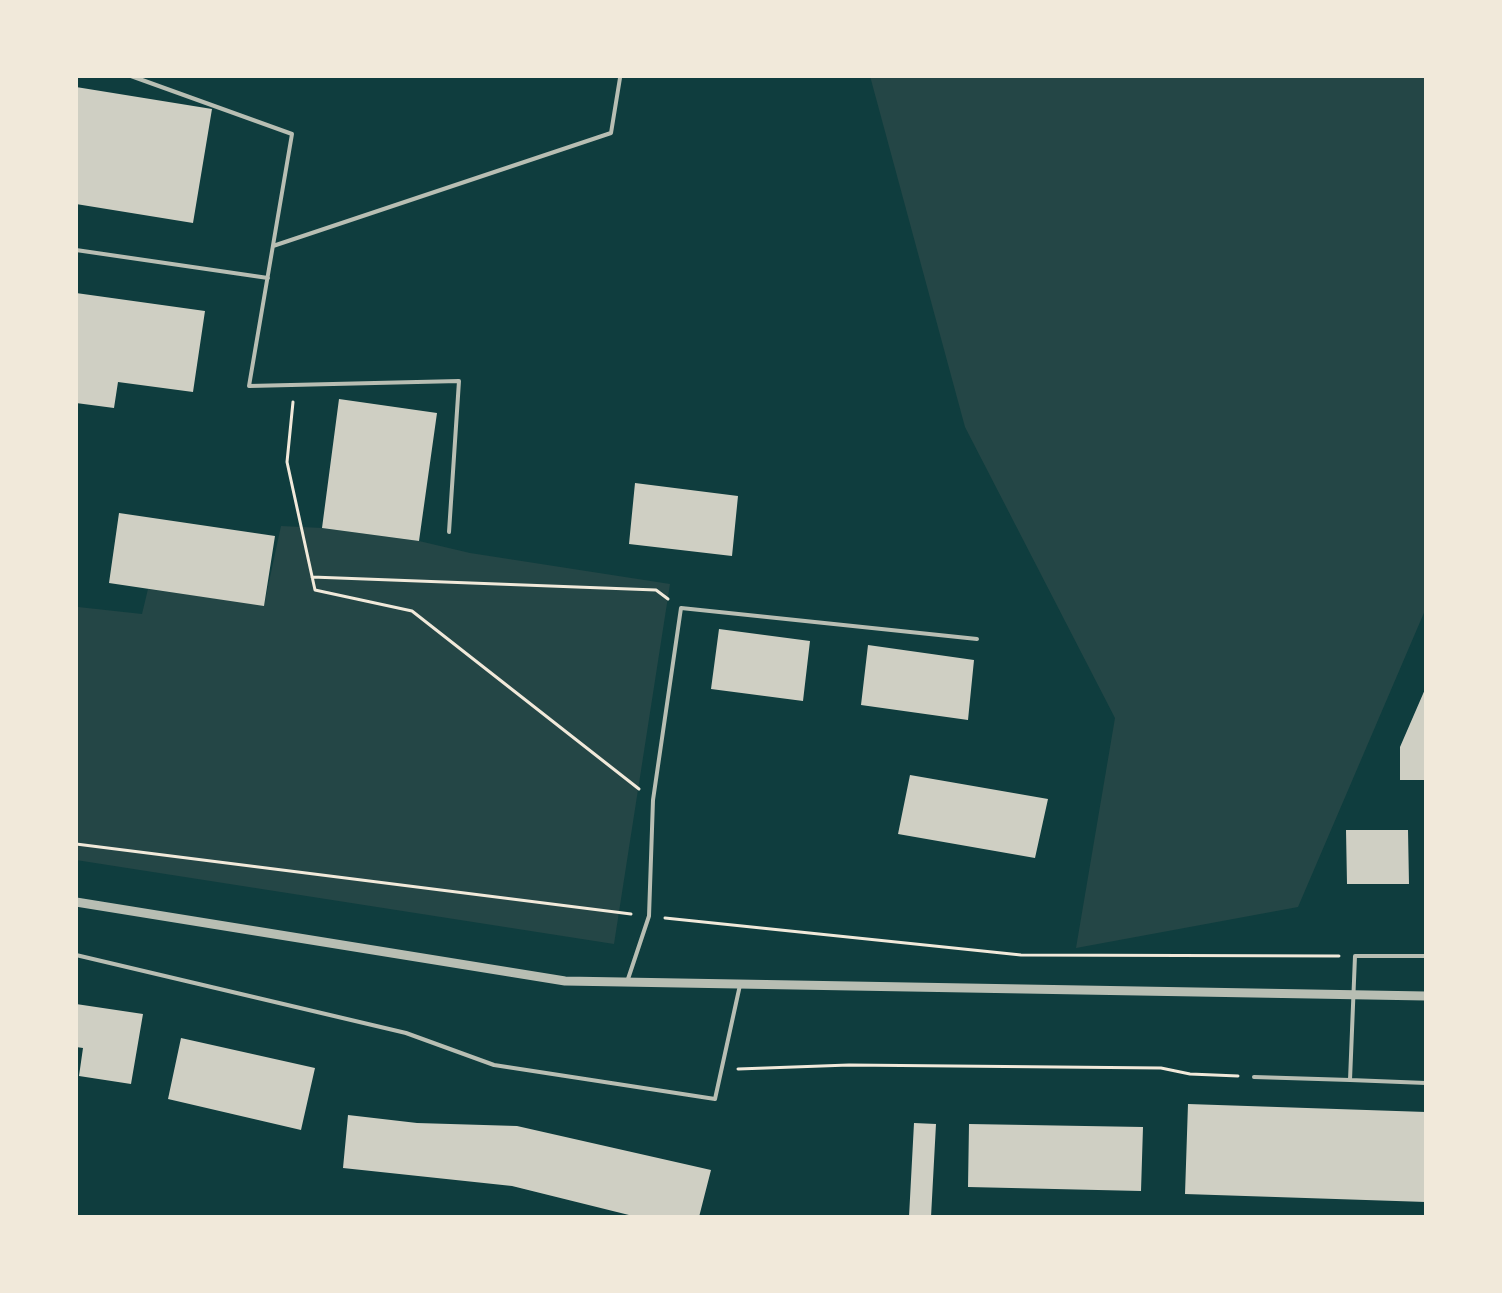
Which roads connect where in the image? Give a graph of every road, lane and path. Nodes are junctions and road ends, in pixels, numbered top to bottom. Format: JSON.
{"nodes":[{"id":1,"x":131,"y":76,"type":"edge"},
{"id":2,"x":620,"y":78,"type":"dead end"},
{"id":3,"x":273,"y":246,"type":"junction"},
{"id":4,"x":76,"y":250,"type":"edge"},
{"id":5,"x":268,"y":278,"type":"junction"},
{"id":6,"x":295,"y":385,"type":"junction"},
{"id":7,"x":449,"y":532,"type":"dead end"},
{"id":8,"x":312,"y":577,"type":"junction"},
{"id":9,"x":680,"y":608,"type":"junction"},
{"id":10,"x":977,"y":640,"type":"dead end"},
{"id":11,"x":653,"y":800,"type":"junction"},
{"id":12,"x":76,"y":844,"type":"edge"},
{"id":13,"x":76,"y":902,"type":"edge"},
{"id":14,"x":649,"y":916,"type":"junction"},
{"id":15,"x":76,"y":955,"type":"edge"},
{"id":16,"x":1355,"y":956,"type":"junction"},
{"id":17,"x":1426,"y":956,"type":"edge"},
{"id":18,"x":627,"y":982,"type":"junction"},
{"id":19,"x":740,"y":984,"type":"junction"},
{"id":20,"x":1352,"y":994,"type":"junction"},
{"id":21,"x":1426,"y":996,"type":"edge"},
{"id":22,"x":722,"y":1070,"type":"junction"},
{"id":23,"x":1254,"y":1077,"type":"joint"},
{"id":24,"x":1350,"y":1080,"type":"junction"},
{"id":25,"x":1426,"y":1082,"type":"edge"}],
"edges":[{"from":1,"to":3,"type":"lane"},
{"from":2,"to":3,"type":"lane"},
{"from":3,"to":5,"type":"lane"},
{"from":4,"to":5,"type":"lane"},
{"from":5,"to":6,"type":"lane"},
{"from":6,"to":7,"type":"lane"},
{"from":6,"to":8,"type":"path"},
{"from":8,"to":9,"type":"path"},
{"from":8,"to":11,"type":"path"},
{"from":9,"to":10,"type":"lane"},
{"from":9,"to":11,"type":"lane"},
{"from":11,"to":14,"type":"lane"},
{"from":12,"to":14,"type":"path"},
{"from":13,"to":18,"type":"street"},
{"from":14,"to":16,"type":"path"},
{"from":14,"to":18,"type":"lane"},
{"from":15,"to":22,"type":"lane"},
{"from":16,"to":17,"type":"lane"},
{"from":16,"to":20,"type":"lane"},
{"from":18,"to":19,"type":"street"},
{"from":19,"to":20,"type":"street"},
{"from":19,"to":22,"type":"lane"},
{"from":20,"to":21,"type":"street"},
{"from":20,"to":24,"type":"lane"},
{"from":22,"to":23,"type":"path"},
{"from":23,"to":24,"type":"lane"},
{"from":24,"to":25,"type":"lane"}]}
